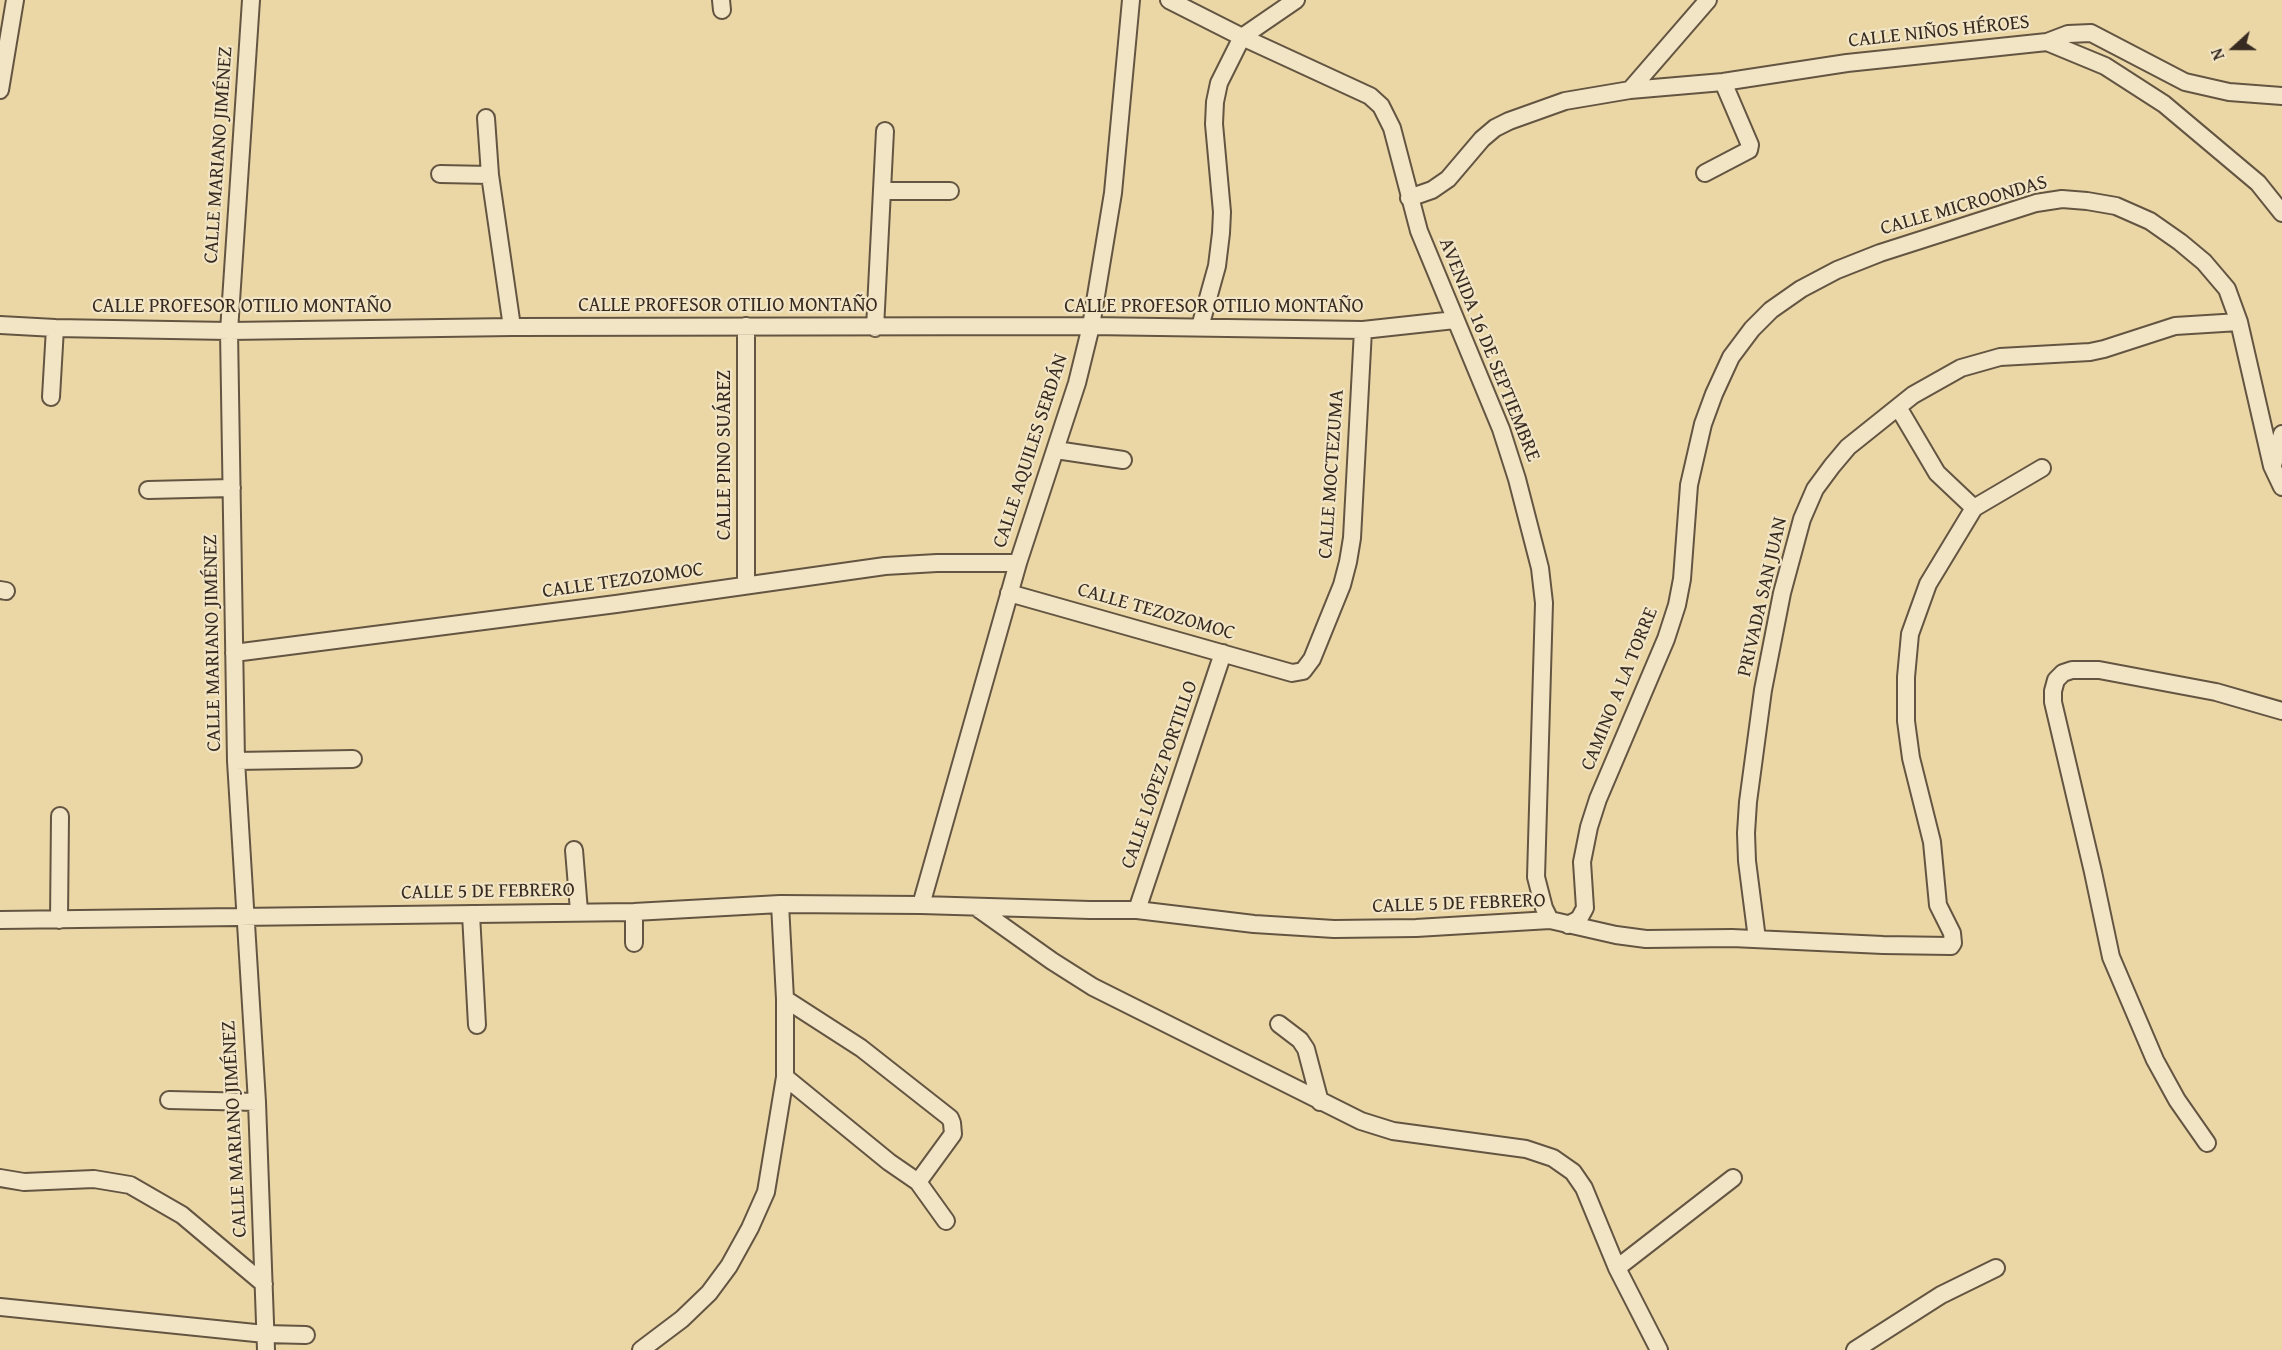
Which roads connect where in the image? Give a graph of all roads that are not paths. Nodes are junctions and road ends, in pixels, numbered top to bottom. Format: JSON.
{"nodes":[{"id":1,"x":15,"y":0,"type":"edge"},
{"id":2,"x":250,"y":0,"type":"edge"},
{"id":3,"x":1131,"y":0,"type":"edge"},
{"id":4,"x":1169,"y":0,"type":"edge"},
{"id":5,"x":1296,"y":0,"type":"edge"},
{"id":6,"x":1708,"y":0,"type":"edge"},
{"id":7,"x":1242,"y":37,"type":"junction"},
{"id":8,"x":2047,"y":42,"type":"junction"},
{"id":9,"x":1723,"y":82,"type":"junction"},
{"id":10,"x":0,"y":90,"type":"edge"},
{"id":11,"x":1630,"y":90,"type":"junction"},
{"id":12,"x":2282,"y":96,"type":"edge"},
{"id":13,"x":486,"y":118,"type":"dead end"},
{"id":14,"x":885,"y":131,"type":"dead end"},
{"id":15,"x":1705,"y":173,"type":"dead end"},
{"id":16,"x":440,"y":174,"type":"dead end"},
{"id":17,"x":490,"y":175,"type":"junction"},
{"id":18,"x":882,"y":191,"type":"junction"},
{"id":19,"x":950,"y":191,"type":"dead end"},
{"id":20,"x":1409,"y":198,"type":"junction"},
{"id":21,"x":2282,"y":213,"type":"edge"},
{"id":22,"x":1455,"y":320,"type":"junction"},
{"id":23,"x":2239,"y":322,"type":"junction"},
{"id":24,"x":0,"y":325,"type":"edge"},
{"id":25,"x":746,"y":326,"type":"junction"},
{"id":26,"x":1091,"y":326,"type":"junction"},
{"id":27,"x":512,"y":327,"type":"junction"},
{"id":28,"x":1200,"y":327,"type":"junction"},
{"id":29,"x":55,"y":328,"type":"junction"},
{"id":30,"x":875,"y":328,"type":"junction"},
{"id":31,"x":1752,"y":329,"type":"joint"},
{"id":32,"x":1363,"y":330,"type":"junction"},
{"id":33,"x":229,"y":331,"type":"junction"},
{"id":34,"x":51,"y":397,"type":"dead end"},
{"id":35,"x":1898,"y":407,"type":"junction"},
{"id":36,"x":2282,"y":434,"type":"edge"},
{"id":37,"x":1056,"y":450,"type":"junction"},
{"id":38,"x":1123,"y":460,"type":"dead end"},
{"id":39,"x":2272,"y":466,"type":"junction"},
{"id":40,"x":2042,"y":468,"type":"dead end"},
{"id":41,"x":2282,"y":487,"type":"edge"},
{"id":42,"x":232,"y":488,"type":"junction"},
{"id":43,"x":148,"y":490,"type":"dead end"},
{"id":44,"x":1974,"y":508,"type":"junction"},
{"id":45,"x":1018,"y":563,"type":"junction"},
{"id":46,"x":746,"y":584,"type":"junction"},
{"id":47,"x":1009,"y":593,"type":"junction"},
{"id":48,"x":234,"y":653,"type":"junction"},
{"id":49,"x":1223,"y":653,"type":"junction"},
{"id":50,"x":1292,"y":673,"type":"joint"},
{"id":51,"x":2282,"y":711,"type":"edge"},
{"id":52,"x":353,"y":759,"type":"dead end"},
{"id":53,"x":236,"y":761,"type":"junction"},
{"id":54,"x":60,"y":816,"type":"dead end"},
{"id":55,"x":574,"y":850,"type":"dead end"},
{"id":56,"x":780,"y":904,"type":"junction"},
{"id":57,"x":921,"y":905,"type":"junction"},
{"id":58,"x":976,"y":907,"type":"junction"},
{"id":59,"x":1137,"y":910,"type":"junction"},
{"id":60,"x":579,"y":911,"type":"junction"},
{"id":61,"x":634,"y":912,"type":"junction"},
{"id":62,"x":471,"y":914,"type":"junction"},
{"id":63,"x":244,"y":916,"type":"junction"},
{"id":64,"x":0,"y":920,"type":"edge"},
{"id":65,"x":59,"y":920,"type":"junction"},
{"id":66,"x":1550,"y":920,"type":"junction"},
{"id":67,"x":1568,"y":925,"type":"junction"},
{"id":68,"x":1757,"y":939,"type":"junction"},
{"id":69,"x":634,"y":944,"type":"dead end"},
{"id":70,"x":785,"y":999,"type":"junction"},
{"id":71,"x":1279,"y":1024,"type":"dead end"},
{"id":72,"x":477,"y":1025,"type":"dead end"},
{"id":73,"x":785,"y":1077,"type":"junction"},
{"id":74,"x":169,"y":1100,"type":"dead end"},
{"id":75,"x":256,"y":1102,"type":"junction"},
{"id":76,"x":1320,"y":1102,"type":"junction"},
{"id":77,"x":2207,"y":1143,"type":"dead end"},
{"id":78,"x":0,"y":1178,"type":"edge"},
{"id":79,"x":1733,"y":1178,"type":"dead end"},
{"id":80,"x":918,"y":1182,"type":"junction"},
{"id":81,"x":946,"y":1221,"type":"dead end"},
{"id":82,"x":1617,"y":1268,"type":"junction"},
{"id":83,"x":1996,"y":1268,"type":"dead end"},
{"id":84,"x":264,"y":1284,"type":"junction"},
{"id":85,"x":0,"y":1307,"type":"edge"},
{"id":86,"x":306,"y":1335,"type":"dead end"},
{"id":87,"x":265,"y":1342,"type":"edge"},
{"id":88,"x":641,"y":1350,"type":"edge"},
{"id":89,"x":1659,"y":1350,"type":"edge"},
{"id":90,"x":1855,"y":1350,"type":"edge"}],
"edges":[{"from":1,"to":10,"type":"street"},
{"from":2,"to":33,"type":"street","name":"CALLE MARIANO JIMÉNEZ"},
{"from":3,"to":26,"type":"street","name":"CALLE AQUILES SERDÁN"},
{"from":4,"to":7,"type":"street","name":"AVENIDA 16 DE SEPTIEMBRE"},
{"from":5,"to":7,"type":"street"},
{"from":6,"to":11,"type":"street"},
{"from":7,"to":20,"type":"street","name":"AVENIDA 16 DE SEPTIEMBRE"},
{"from":7,"to":28,"type":"street"},
{"from":8,"to":9,"type":"street","name":"CALLE NIÑOS HÉROES"},
{"from":8,"to":12,"type":"street"},
{"from":8,"to":21,"type":"street","name":"CALLE NIÑOS HÉROES"},
{"from":9,"to":11,"type":"street","name":"CALLE NIÑOS HÉROES"},
{"from":9,"to":15,"type":"street"},
{"from":11,"to":20,"type":"street","name":"CALLE NIÑOS HÉROES"},
{"from":13,"to":17,"type":"street"},
{"from":14,"to":18,"type":"street"},
{"from":16,"to":17,"type":"street"},
{"from":17,"to":27,"type":"street"},
{"from":18,"to":19,"type":"street"},
{"from":18,"to":30,"type":"street"},
{"from":20,"to":22,"type":"street","name":"AVENIDA 16 DE SEPTIEMBRE"},
{"from":22,"to":32,"type":"street","name":"CALLE PROFESOR OTILIO MONTAÑO"},
{"from":22,"to":66,"type":"street","name":"AVENIDA 16 DE SEPTIEMBRE"},
{"from":23,"to":31,"type":"street","name":"CALLE MICROONDAS"},
{"from":23,"to":35,"type":"street","name":"PRIVADA SAN JUAN"},
{"from":23,"to":39,"type":"street","name":"CALLE MICROONDAS"},
{"from":24,"to":29,"type":"street","name":"CALLE PROFESOR OTILIO MONTAÑO"},
{"from":25,"to":27,"type":"street","name":"CALLE PROFESOR OTILIO MONTAÑO"},
{"from":25,"to":30,"type":"street","name":"CALLE PROFESOR OTILIO MONTAÑO"},
{"from":25,"to":46,"type":"street","name":"CALLE PINO SUÁREZ"},
{"from":26,"to":28,"type":"street","name":"CALLE PROFESOR OTILIO MONTAÑO"},
{"from":26,"to":30,"type":"street","name":"CALLE PROFESOR OTILIO MONTAÑO"},
{"from":26,"to":37,"type":"street","name":"CALLE AQUILES SERDÁN"},
{"from":27,"to":33,"type":"street","name":"CALLE PROFESOR OTILIO MONTAÑO"},
{"from":28,"to":32,"type":"street","name":"CALLE PROFESOR OTILIO MONTAÑO"},
{"from":29,"to":33,"type":"street","name":"CALLE PROFESOR OTILIO MONTAÑO"},
{"from":29,"to":34,"type":"street"},
{"from":31,"to":67,"type":"street","name":"CAMINO A LA TORRE"},
{"from":32,"to":50,"type":"street","name":"CALLE MOCTEZUMA"},
{"from":33,"to":42,"type":"street","name":"CALLE MARIANO JIMÉNEZ"},
{"from":35,"to":44,"type":"street"},
{"from":35,"to":68,"type":"street","name":"PRIVADA SAN JUAN"},
{"from":36,"to":39,"type":"street"},
{"from":37,"to":38,"type":"street"},
{"from":37,"to":45,"type":"street","name":"CALLE AQUILES SERDÁN"},
{"from":39,"to":41,"type":"street","name":"CALLE MICROONDAS"},
{"from":40,"to":44,"type":"street"},
{"from":42,"to":43,"type":"street"},
{"from":42,"to":48,"type":"street","name":"CALLE MARIANO JIMÉNEZ"},
{"from":44,"to":68,"type":"street","name":"CALLE 5 DE FEBRERO"},
{"from":45,"to":46,"type":"street","name":"CALLE TEZOZOMOC"},
{"from":45,"to":47,"type":"street","name":"CALLE AQUILES SERDÁN"},
{"from":46,"to":48,"type":"street","name":"CALLE TEZOZOMOC"},
{"from":47,"to":49,"type":"street","name":"CALLE TEZOZOMOC"},
{"from":47,"to":57,"type":"street","name":"CALLE AQUILES SERDÁN"},
{"from":48,"to":53,"type":"street","name":"CALLE MARIANO JIMÉNEZ"},
{"from":49,"to":50,"type":"street","name":"CALLE TEZOZOMOC"},
{"from":49,"to":59,"type":"street","name":"CALLE LÓPEZ PORTILLO"},
{"from":51,"to":77,"type":"street"},
{"from":52,"to":53,"type":"street"},
{"from":53,"to":63,"type":"street","name":"CALLE MARIANO JIMÉNEZ"},
{"from":54,"to":65,"type":"street"},
{"from":55,"to":60,"type":"street"},
{"from":56,"to":57,"type":"street","name":"CALLE 5 DE FEBRERO"},
{"from":56,"to":61,"type":"street","name":"CALLE 5 DE FEBRERO"},
{"from":56,"to":70,"type":"street"},
{"from":57,"to":58,"type":"street","name":"CALLE 5 DE FEBRERO"},
{"from":58,"to":59,"type":"street","name":"CALLE 5 DE FEBRERO"},
{"from":58,"to":76,"type":"street"},
{"from":59,"to":66,"type":"street","name":"CALLE 5 DE FEBRERO"},
{"from":60,"to":61,"type":"street","name":"CALLE 5 DE FEBRERO"},
{"from":60,"to":62,"type":"street","name":"CALLE 5 DE FEBRERO"},
{"from":61,"to":69,"type":"street"},
{"from":62,"to":63,"type":"street","name":"CALLE 5 DE FEBRERO"},
{"from":62,"to":72,"type":"street"},
{"from":63,"to":65,"type":"street","name":"CALLE 5 DE FEBRERO"},
{"from":63,"to":75,"type":"street","name":"CALLE MARIANO JIMÉNEZ"},
{"from":64,"to":65,"type":"street","name":"CALLE 5 DE FEBRERO"},
{"from":66,"to":67,"type":"street","name":"CALLE 5 DE FEBRERO"},
{"from":67,"to":68,"type":"street","name":"CALLE 5 DE FEBRERO"},
{"from":70,"to":73,"type":"street"},
{"from":70,"to":80,"type":"street"},
{"from":71,"to":76,"type":"street"},
{"from":73,"to":80,"type":"street"},
{"from":73,"to":88,"type":"street"},
{"from":74,"to":75,"type":"street"},
{"from":75,"to":84,"type":"street","name":"CALLE MARIANO JIMÉNEZ"},
{"from":76,"to":82,"type":"street"},
{"from":78,"to":84,"type":"street"},
{"from":79,"to":82,"type":"street"},
{"from":80,"to":81,"type":"street"},
{"from":82,"to":89,"type":"street"},
{"from":83,"to":90,"type":"street"},
{"from":84,"to":87,"type":"street","name":"CALLE MARIANO JIMÉNEZ"},
{"from":85,"to":87,"type":"street"},
{"from":86,"to":87,"type":"street"}]}
